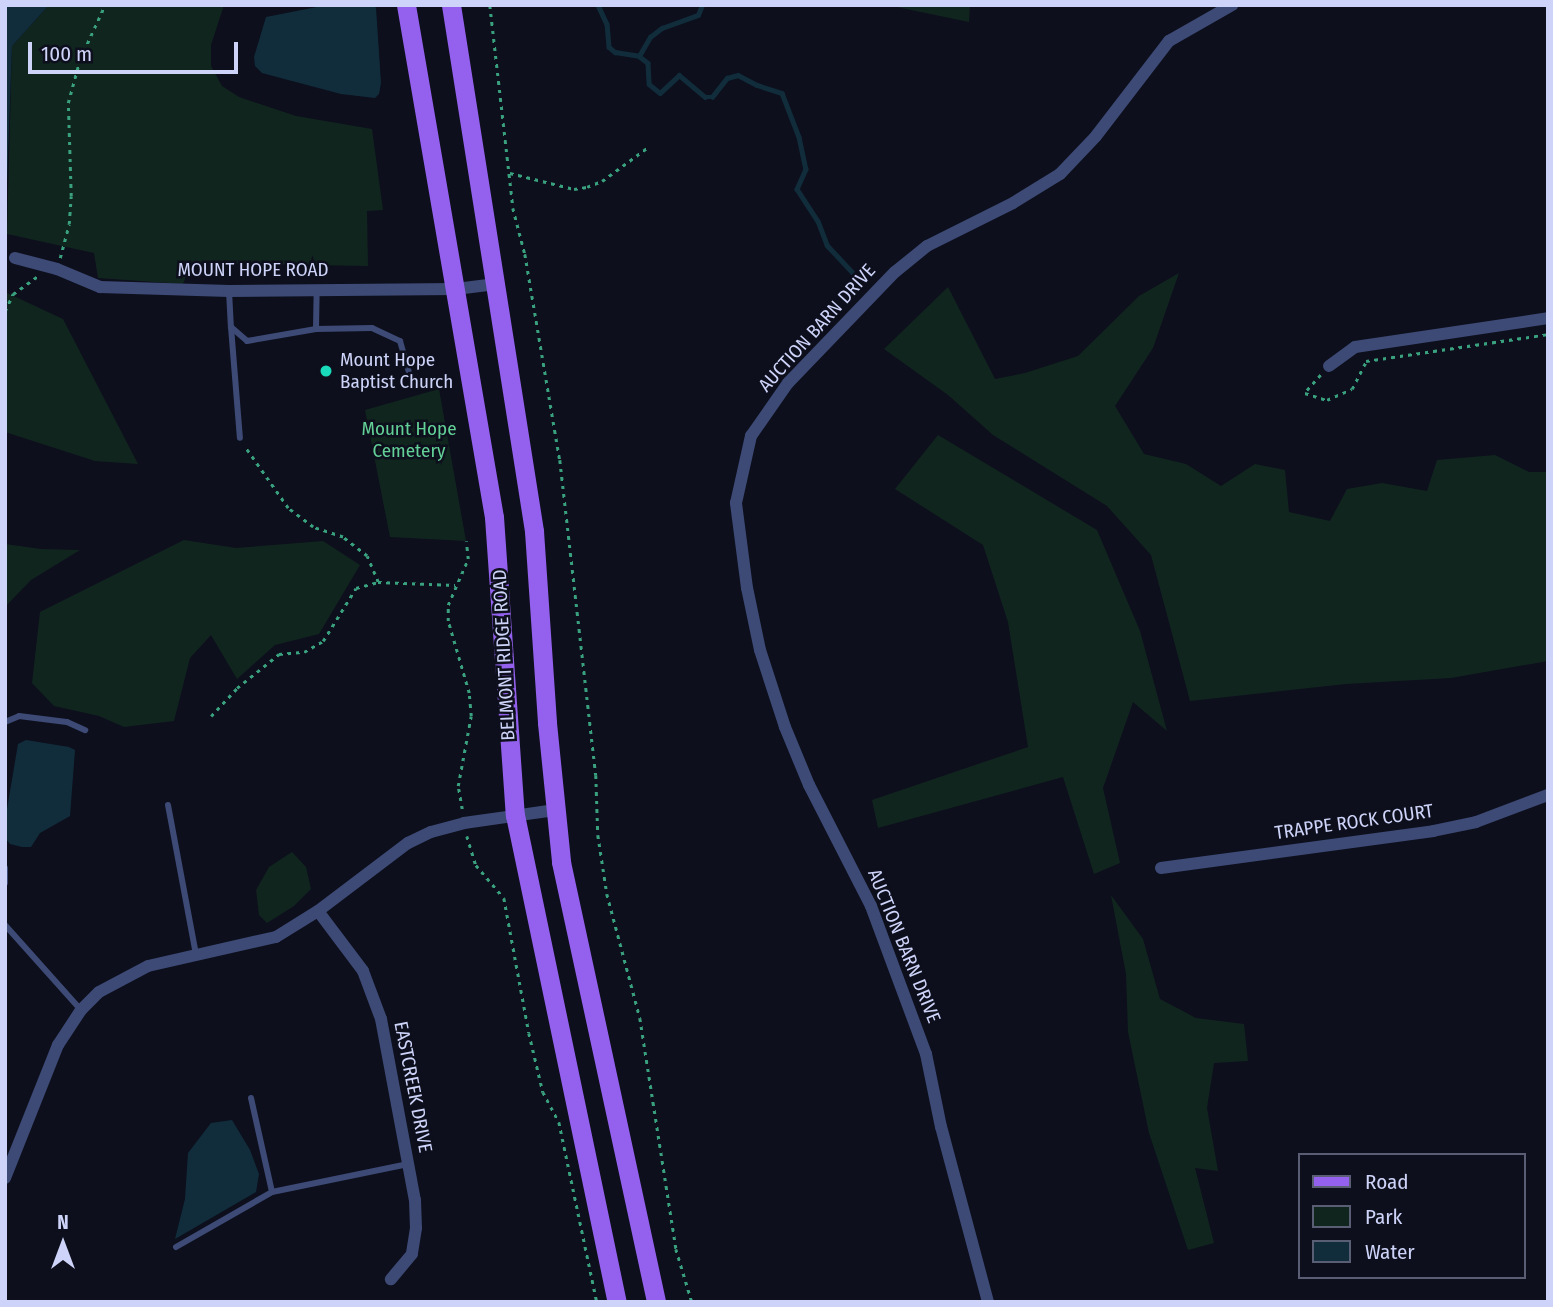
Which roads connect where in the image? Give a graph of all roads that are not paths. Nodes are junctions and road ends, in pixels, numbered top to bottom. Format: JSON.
{"nodes":[{"id":1,"x":406,"y":5,"type":"edge"},
{"id":2,"x":451,"y":5,"type":"edge"},
{"id":3,"x":1232,"y":5,"type":"edge"},
{"id":4,"x":15,"y":258,"type":"dead end"},
{"id":5,"x":496,"y":284,"type":"junction"},
{"id":6,"x":456,"y":289,"type":"junction"},
{"id":7,"x":317,"y":290,"type":"junction"},
{"id":8,"x":229,"y":291,"type":"junction"},
{"id":9,"x":1548,"y":318,"type":"edge"},
{"id":10,"x":231,"y":327,"type":"junction"},
{"id":11,"x":316,"y":329,"type":"junction"},
{"id":12,"x":1329,"y":366,"type":"road end"},
{"id":13,"x":409,"y":372,"type":"dead end"},
{"id":14,"x":240,"y":438,"type":"road end"},
{"id":15,"x":5,"y":722,"type":"edge"},
{"id":16,"x":85,"y":730,"type":"dead end"},
{"id":17,"x":1548,"y":795,"type":"edge"},
{"id":18,"x":168,"y":805,"type":"dead end"},
{"id":19,"x":555,"y":810,"type":"junction"},
{"id":20,"x":515,"y":815,"type":"junction"},
{"id":21,"x":5,"y":867,"type":"edge"},
{"id":22,"x":1161,"y":868,"type":"dead end"},
{"id":23,"x":5,"y":883,"type":"edge"},
{"id":24,"x":318,"y":911,"type":"junction"},
{"id":25,"x":5,"y":925,"type":"edge"},
{"id":26,"x":196,"y":955,"type":"junction"},
{"id":27,"x":81,"y":1010,"type":"junction"},
{"id":28,"x":251,"y":1098,"type":"dead end"},
{"id":29,"x":408,"y":1164,"type":"junction"},
{"id":30,"x":5,"y":1178,"type":"edge"},
{"id":31,"x":272,"y":1192,"type":"junction"},
{"id":32,"x":176,"y":1247,"type":"dead end"},
{"id":33,"x":391,"y":1279,"type":"dead end"},
{"id":34,"x":617,"y":1302,"type":"edge"},
{"id":35,"x":656,"y":1302,"type":"edge"},
{"id":36,"x":988,"y":1302,"type":"edge"}],
"edges":[{"from":1,"to":6,"type":"main road","name":"BELMONT RIDGE ROAD"},
{"from":2,"to":5,"type":"main road","name":"BELMONT RIDGE ROAD"},
{"from":3,"to":36,"type":"street","name":"AUCTION BARN DRIVE"},
{"from":4,"to":8,"type":"street","name":"MOUNT HOPE ROAD"},
{"from":5,"to":6,"type":"street","name":"MOUNT HOPE ROAD"},
{"from":5,"to":19,"type":"main road","name":"BELMONT RIDGE ROAD"},
{"from":6,"to":7,"type":"street","name":"MOUNT HOPE ROAD"},
{"from":6,"to":20,"type":"main road","name":"BELMONT RIDGE ROAD"},
{"from":7,"to":8,"type":"street","name":"MOUNT HOPE ROAD"},
{"from":7,"to":11,"type":"lane"},
{"from":8,"to":10,"type":"lane"},
{"from":9,"to":12,"type":"street"},
{"from":10,"to":11,"type":"lane"},
{"from":10,"to":14,"type":"lane"},
{"from":11,"to":13,"type":"lane"},
{"from":15,"to":16,"type":"lane"},
{"from":17,"to":22,"type":"street","name":"TRAPPE ROCK COURT"},
{"from":18,"to":26,"type":"lane"},
{"from":19,"to":20,"type":"street"},
{"from":19,"to":35,"type":"main road","name":"BELMONT RIDGE ROAD"},
{"from":20,"to":24,"type":"street"},
{"from":20,"to":34,"type":"main road","name":"BELMONT RIDGE ROAD"},
{"from":21,"to":23,"type":"lane"},
{"from":24,"to":26,"type":"street"},
{"from":24,"to":29,"type":"street","name":"EASTCREEK DRIVE"},
{"from":25,"to":27,"type":"lane"},
{"from":26,"to":27,"type":"street"},
{"from":27,"to":30,"type":"street"},
{"from":28,"to":31,"type":"lane"},
{"from":29,"to":31,"type":"lane"},
{"from":29,"to":33,"type":"street","name":"EASTCREEK DRIVE"},
{"from":31,"to":32,"type":"lane"}]}
